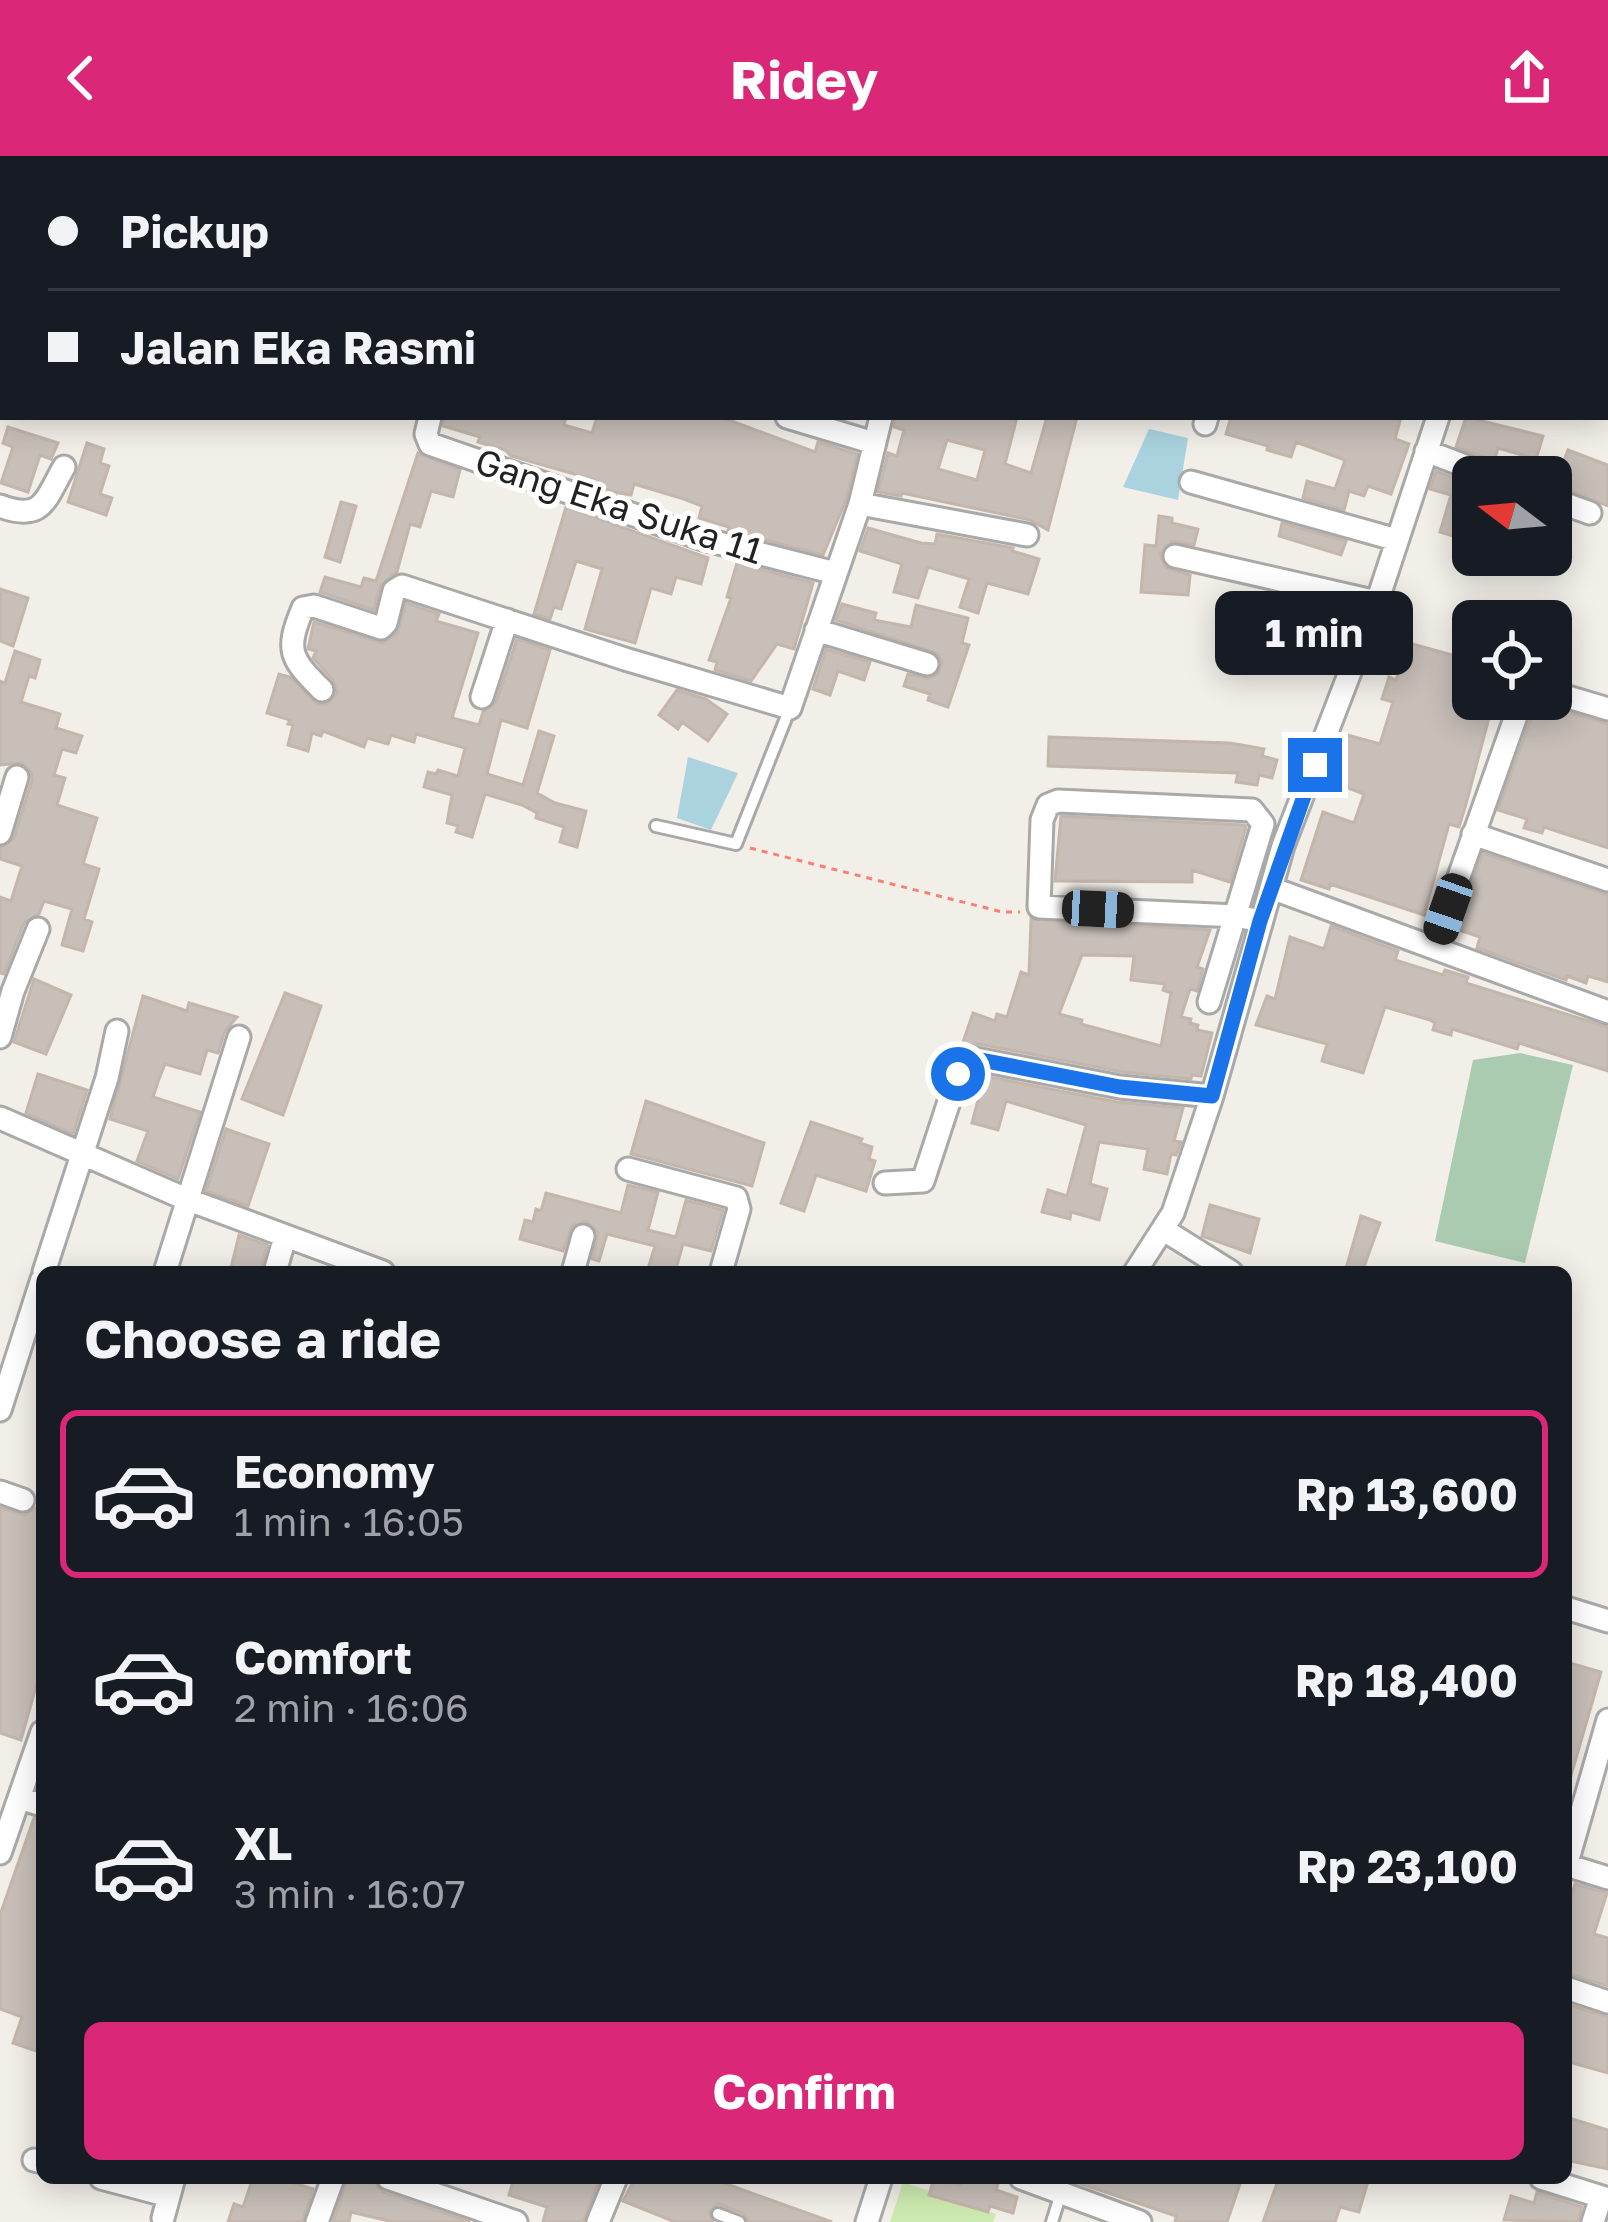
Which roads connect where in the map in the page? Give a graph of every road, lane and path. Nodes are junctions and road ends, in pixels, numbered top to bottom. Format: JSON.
{"nodes":[{"id":1,"x":429,"y":420,"type":"edge"},
{"id":2,"x":797,"y":420,"type":"edge"},
{"id":3,"x":880,"y":420,"type":"edge"},
{"id":4,"x":1437,"y":420,"type":"edge"},
{"id":5,"x":874,"y":442,"type":"junction"},
{"id":6,"x":1426,"y":451,"type":"junction"},
{"id":7,"x":1452,"y":461,"type":"edge"},
{"id":8,"x":64,"y":467,"type":"dead end"},
{"id":9,"x":1191,"y":482,"type":"dead end"},
{"id":10,"x":860,"y":504,"type":"junction"},
{"id":11,"x":0,"y":506,"type":"edge"},
{"id":12,"x":1572,"y":507,"type":"edge"},
{"id":13,"x":1590,"y":513,"type":"dead end"},
{"id":14,"x":1027,"y":535,"type":"dead end"},
{"id":15,"x":1397,"y":540,"type":"junction"},
{"id":16,"x":1175,"y":556,"type":"dead end"},
{"id":17,"x":836,"y":573,"type":"junction"},
{"id":18,"x":1377,"y":602,"type":"junction"},
{"id":19,"x":507,"y":620,"type":"junction"},
{"id":20,"x":816,"y":630,"type":"junction"},
{"id":21,"x":927,"y":664,"type":"dead end"},
{"id":22,"x":322,"y":690,"type":"dead end"},
{"id":23,"x":482,"y":697,"type":"dead end"},
{"id":24,"x":1572,"y":699,"type":"edge"},
{"id":25,"x":790,"y":708,"type":"junction"},
{"id":26,"x":1608,"y":710,"type":"edge"},
{"id":27,"x":1514,"y":720,"type":"edge"},
{"id":28,"x":17,"y":777,"type":"dead end"},
{"id":29,"x":656,"y":826,"type":"dead end"},
{"id":30,"x":0,"y":833,"type":"edge"},
{"id":31,"x":1473,"y":834,"type":"junction"},
{"id":32,"x":736,"y":844,"type":"junction"},
{"id":33,"x":1608,"y":880,"type":"edge"},
{"id":34,"x":1271,"y":888,"type":"junction"},
{"id":35,"x":1040,"y":907,"type":"junction"},
{"id":36,"x":1249,"y":919,"type":"junction"},
{"id":37,"x":38,"y":928,"type":"dead end"},
{"id":38,"x":1434,"y":947,"type":"junction"},
{"id":39,"x":7,"y":989,"type":"edge"},
{"id":40,"x":1209,"y":1002,"type":"dead end"},
{"id":41,"x":1608,"y":1012,"type":"edge"},
{"id":42,"x":117,"y":1031,"type":"dead end"},
{"id":43,"x":239,"y":1036,"type":"dead end"},
{"id":44,"x":0,"y":1037,"type":"edge"},
{"id":45,"x":1212,"y":1096,"type":"junction"},
{"id":46,"x":0,"y":1118,"type":"edge"},
{"id":47,"x":81,"y":1156,"type":"junction"},
{"id":48,"x":628,"y":1169,"type":"dead end"},
{"id":49,"x":885,"y":1183,"type":"dead end"},
{"id":50,"x":186,"y":1199,"type":"junction"},
{"id":51,"x":1164,"y":1230,"type":"junction"},
{"id":52,"x":584,"y":1236,"type":"dead end"},
{"id":53,"x":285,"y":1237,"type":"junction"},
{"id":54,"x":46,"y":1266,"type":"edge"},
{"id":55,"x":167,"y":1266,"type":"edge"},
{"id":56,"x":277,"y":1266,"type":"edge"},
{"id":57,"x":365,"y":1266,"type":"edge"},
{"id":58,"x":575,"y":1266,"type":"edge"},
{"id":59,"x":723,"y":1266,"type":"edge"},
{"id":60,"x":1139,"y":1266,"type":"edge"},
{"id":61,"x":1221,"y":1266,"type":"edge"},
{"id":62,"x":36,"y":1297,"type":"edge"},
{"id":63,"x":0,"y":1410,"type":"edge"},
{"id":64,"x":0,"y":1492,"type":"edge"},
{"id":65,"x":23,"y":1500,"type":"dead end"},
{"id":66,"x":1572,"y":1610,"type":"edge"},
{"id":67,"x":1608,"y":1621,"type":"edge"},
{"id":68,"x":1608,"y":1720,"type":"edge"},
{"id":69,"x":36,"y":1749,"type":"edge"},
{"id":70,"x":19,"y":1798,"type":"junction"},
{"id":71,"x":36,"y":1803,"type":"edge"},
{"id":72,"x":5,"y":1826,"type":"edge"},
{"id":73,"x":1572,"y":1844,"type":"edge"},
{"id":74,"x":0,"y":1853,"type":"edge"},
{"id":75,"x":1572,"y":1867,"type":"edge"},
{"id":76,"x":1608,"y":1878,"type":"edge"},
{"id":77,"x":1572,"y":1990,"type":"edge"},
{"id":78,"x":1608,"y":2002,"type":"edge"},
{"id":79,"x":121,"y":2184,"type":"edge"},
{"id":80,"x":331,"y":2184,"type":"edge"},
{"id":81,"x":405,"y":2184,"type":"edge"},
{"id":82,"x":614,"y":2184,"type":"edge"},
{"id":83,"x":879,"y":2184,"type":"edge"},
{"id":84,"x":1037,"y":2184,"type":"edge"},
{"id":85,"x":1560,"y":2184,"type":"edge"},
{"id":86,"x":1061,"y":2193,"type":"junction"},
{"id":87,"x":169,"y":2198,"type":"edge"},
{"id":88,"x":1605,"y":2198,"type":"edge"},
{"id":89,"x":718,"y":2214,"type":"dead end"},
{"id":90,"x":316,"y":2222,"type":"edge"},
{"id":91,"x":515,"y":2222,"type":"edge"},
{"id":92,"x":598,"y":2222,"type":"edge"},
{"id":93,"x":740,"y":2222,"type":"edge"},
{"id":94,"x":866,"y":2222,"type":"edge"},
{"id":95,"x":1052,"y":2222,"type":"edge"},
{"id":96,"x":1141,"y":2222,"type":"edge"},
{"id":97,"x":1593,"y":2222,"type":"edge"}],
"edges":[{"from":1,"to":17,"type":"street","name":"Gang Eka Suka 11"},
{"from":2,"to":5,"type":"street"},
{"from":3,"to":5,"type":"street"},
{"from":4,"to":6,"type":"street"},
{"from":5,"to":10,"type":"street"},
{"from":6,"to":7,"type":"street"},
{"from":6,"to":15,"type":"street"},
{"from":8,"to":11,"type":"street"},
{"from":9,"to":15,"type":"street"},
{"from":10,"to":14,"type":"street"},
{"from":10,"to":17,"type":"street"},
{"from":12,"to":13,"type":"street"},
{"from":15,"to":18,"type":"street"},
{"from":16,"to":18,"type":"street"},
{"from":17,"to":20,"type":"street"},
{"from":18,"to":34,"type":"street"},
{"from":19,"to":22,"type":"street"},
{"from":19,"to":23,"type":"street"},
{"from":19,"to":25,"type":"street"},
{"from":20,"to":21,"type":"street"},
{"from":20,"to":25,"type":"street"},
{"from":24,"to":26,"type":"street"},
{"from":25,"to":32,"type":"lane"},
{"from":27,"to":31,"type":"street"},
{"from":28,"to":30,"type":"street"},
{"from":29,"to":32,"type":"lane"},
{"from":31,"to":33,"type":"street"},
{"from":31,"to":38,"type":"street"},
{"from":32,"to":35,"type":"path"},
{"from":34,"to":36,"type":"street"},
{"from":34,"to":38,"type":"street"},
{"from":35,"to":36,"type":"street"},
{"from":35,"to":36,"type":"street"},
{"from":36,"to":40,"type":"street"},
{"from":36,"to":45,"type":"street"},
{"from":37,"to":39,"type":"street"},
{"from":38,"to":41,"type":"street"},
{"from":39,"to":44,"type":"street"},
{"from":42,"to":47,"type":"street"},
{"from":43,"to":50,"type":"street"},
{"from":45,"to":49,"type":"street"},
{"from":45,"to":51,"type":"street"},
{"from":46,"to":47,"type":"street"},
{"from":47,"to":50,"type":"street"},
{"from":47,"to":54,"type":"street"},
{"from":48,"to":59,"type":"street"},
{"from":50,"to":53,"type":"street"},
{"from":50,"to":55,"type":"street"},
{"from":51,"to":60,"type":"street"},
{"from":51,"to":61,"type":"street"},
{"from":52,"to":58,"type":"street"},
{"from":53,"to":56,"type":"street"},
{"from":53,"to":57,"type":"street"},
{"from":62,"to":63,"type":"street"},
{"from":64,"to":65,"type":"street"},
{"from":66,"to":67,"type":"street"},
{"from":68,"to":73,"type":"street"},
{"from":69,"to":70,"type":"street"},
{"from":70,"to":71,"type":"street"},
{"from":70,"to":72,"type":"street"},
{"from":72,"to":74,"type":"street"},
{"from":75,"to":76,"type":"street"},
{"from":77,"to":78,"type":"street"},
{"from":79,"to":87,"type":"street"},
{"from":80,"to":90,"type":"street"},
{"from":81,"to":91,"type":"street"},
{"from":82,"to":92,"type":"street"},
{"from":83,"to":94,"type":"street"},
{"from":84,"to":86,"type":"street"},
{"from":85,"to":88,"type":"street"},
{"from":86,"to":95,"type":"lane"},
{"from":86,"to":96,"type":"street"},
{"from":88,"to":97,"type":"street"},
{"from":89,"to":93,"type":"lane"}]}
